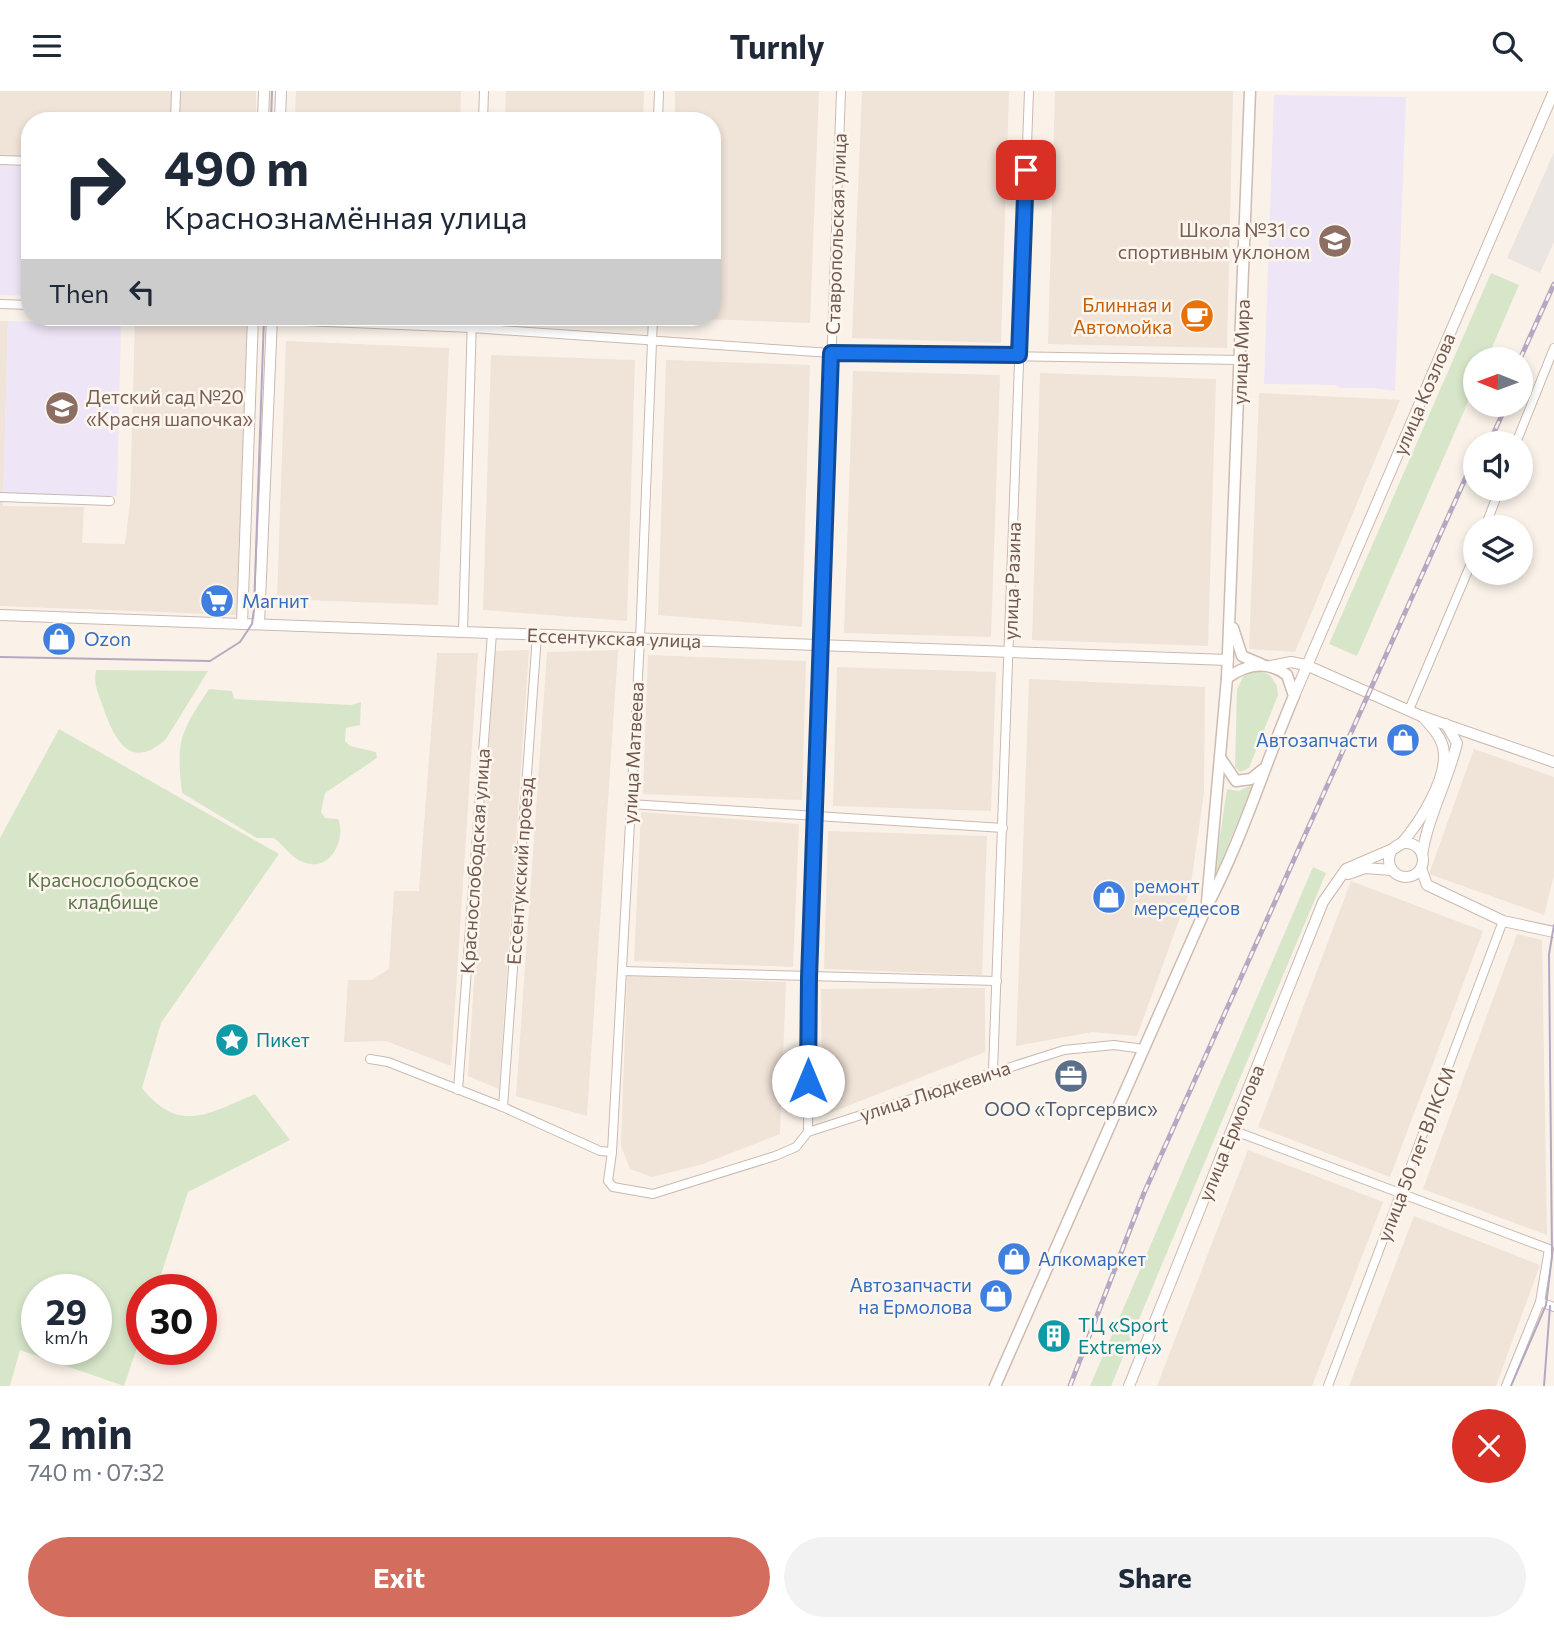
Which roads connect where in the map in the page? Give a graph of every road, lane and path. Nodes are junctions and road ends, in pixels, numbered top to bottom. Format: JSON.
{"nodes":[{"id":1,"x":176,"y":91,"type":"edge"},
{"id":2,"x":264,"y":91,"type":"edge"},
{"id":3,"x":281,"y":91,"type":"edge"},
{"id":4,"x":484,"y":91,"type":"edge"},
{"id":5,"x":659,"y":91,"type":"edge"},
{"id":6,"x":841,"y":91,"type":"edge"},
{"id":7,"x":1029,"y":91,"type":"edge"},
{"id":8,"x":1250,"y":91,"type":"edge"},
{"id":9,"x":1550,"y":92,"type":"edge"},
{"id":10,"x":175,"y":112,"type":"edge"},
{"id":11,"x":263,"y":112,"type":"edge"},
{"id":12,"x":280,"y":112,"type":"edge"},
{"id":13,"x":483,"y":112,"type":"edge"},
{"id":14,"x":658,"y":112,"type":"edge"},
{"id":15,"x":0,"y":160,"type":"edge"},
{"id":16,"x":21,"y":161,"type":"edge"},
{"id":17,"x":0,"y":304,"type":"edge"},
{"id":18,"x":21,"y":305,"type":"edge"},
{"id":19,"x":253,"y":326,"type":"edge"},
{"id":20,"x":272,"y":326,"type":"edge"},
{"id":21,"x":432,"y":326,"type":"edge"},
{"id":22,"x":653,"y":326,"type":"edge"},
{"id":23,"x":472,"y":328,"type":"junction"},
{"id":24,"x":652,"y":342,"type":"junction"},
{"id":25,"x":1554,"y":348,"type":"edge"},
{"id":26,"x":831,"y":353,"type":"junction"},
{"id":27,"x":1019,"y":355,"type":"junction"},
{"id":28,"x":1241,"y":360,"type":"junction"},
{"id":29,"x":1521,"y":431,"type":"edge"},
{"id":30,"x":0,"y":496,"type":"edge"},
{"id":31,"x":110,"y":501,"type":"dead end"},
{"id":32,"x":1463,"y":582,"type":"edge"},
{"id":33,"x":1230,"y":612,"type":"junction"},
{"id":34,"x":0,"y":615,"type":"edge"},
{"id":35,"x":242,"y":624,"type":"junction"},
{"id":36,"x":259,"y":624,"type":"junction"},
{"id":37,"x":463,"y":631,"type":"junction"},
{"id":38,"x":492,"y":633,"type":"junction"},
{"id":39,"x":537,"y":635,"type":"junction"},
{"id":40,"x":640,"y":640,"type":"junction"},
{"id":41,"x":821,"y":645,"type":"junction"},
{"id":42,"x":1010,"y":654,"type":"junction"},
{"id":43,"x":1228,"y":660,"type":"junction"},
{"id":44,"x":1267,"y":665,"type":"junction"},
{"id":45,"x":1306,"y":665,"type":"junction"},
{"id":46,"x":1227,"y":678,"type":"junction"},
{"id":47,"x":1294,"y":696,"type":"junction"},
{"id":48,"x":1409,"y":710,"type":"junction"},
{"id":49,"x":1421,"y":716,"type":"junction"},
{"id":50,"x":1446,"y":724,"type":"junction"},
{"id":51,"x":1221,"y":759,"type":"junction"},
{"id":52,"x":1554,"y":762,"type":"edge"},
{"id":53,"x":1262,"y":769,"type":"junction"},
{"id":54,"x":630,"y":804,"type":"junction"},
{"id":55,"x":814,"y":813,"type":"junction"},
{"id":56,"x":1003,"y":828,"type":"junction"},
{"id":57,"x":1398,"y":846,"type":"junction"},
{"id":58,"x":1422,"y":855,"type":"junction"},
{"id":59,"x":1421,"y":868,"type":"junction"},
{"id":60,"x":1392,"y":870,"type":"junction"},
{"id":61,"x":1407,"y":877,"type":"junction"},
{"id":62,"x":1335,"y":880,"type":"junction"},
{"id":63,"x":1427,"y":885,"type":"junction"},
{"id":64,"x":1206,"y":908,"type":"junction"},
{"id":65,"x":1503,"y":921,"type":"junction"},
{"id":66,"x":1554,"y":932,"type":"edge"},
{"id":67,"x":622,"y":971,"type":"junction"},
{"id":68,"x":809,"y":978,"type":"junction"},
{"id":69,"x":997,"y":981,"type":"junction"},
{"id":70,"x":1144,"y":1048,"type":"junction"},
{"id":71,"x":370,"y":1059,"type":"dead end"},
{"id":72,"x":993,"y":1071,"type":"junction"},
{"id":73,"x":458,"y":1090,"type":"junction"},
{"id":74,"x":503,"y":1107,"type":"junction"},
{"id":75,"x":1232,"y":1130,"type":"junction"},
{"id":76,"x":808,"y":1132,"type":"junction"},
{"id":77,"x":612,"y":1152,"type":"junction"},
{"id":78,"x":613,"y":1187,"type":"joint"},
{"id":79,"x":1401,"y":1195,"type":"junction"},
{"id":80,"x":1540,"y":1302,"type":"junction"},
{"id":81,"x":1554,"y":1307,"type":"edge"},
{"id":82,"x":995,"y":1386,"type":"edge"},
{"id":83,"x":1129,"y":1386,"type":"edge"},
{"id":84,"x":1328,"y":1386,"type":"edge"},
{"id":85,"x":1506,"y":1386,"type":"edge"}],
"edges":[{"from":1,"to":10,"type":"street"},
{"from":2,"to":11,"type":"street"},
{"from":3,"to":12,"type":"street"},
{"from":4,"to":13,"type":"street"},
{"from":5,"to":14,"type":"street"},
{"from":6,"to":26,"type":"street","name":"Ставропольская улица"},
{"from":7,"to":27,"type":"street","name":"улица Разина"},
{"from":8,"to":28,"type":"main road","name":"улица Мира"},
{"from":9,"to":45,"type":"street","name":"улица Козлова"},
{"from":15,"to":16,"type":"street"},
{"from":17,"to":18,"type":"street"},
{"from":19,"to":35,"type":"street"},
{"from":20,"to":36,"type":"street"},
{"from":21,"to":23,"type":"street"},
{"from":22,"to":24,"type":"street","name":"улица Матвеева"},
{"from":23,"to":24,"type":"street"},
{"from":23,"to":37,"type":"street"},
{"from":24,"to":26,"type":"street"},
{"from":24,"to":40,"type":"street","name":"улица Матвеева"},
{"from":25,"to":29,"type":"street"},
{"from":26,"to":27,"type":"street"},
{"from":26,"to":41,"type":"street","name":"Ставропольская улица"},
{"from":27,"to":28,"type":"street"},
{"from":27,"to":42,"type":"street","name":"улица Разина"},
{"from":28,"to":33,"type":"main road","name":"улица Мира"},
{"from":30,"to":31,"type":"street"},
{"from":32,"to":48,"type":"street"},
{"from":33,"to":43,"type":"main road","name":"улица Мира"},
{"from":33,"to":44,"type":"main road","name":"улица Мира"},
{"from":34,"to":35,"type":"street","name":"Ессентукская улица"},
{"from":35,"to":36,"type":"street","name":"Ессентукская улица"},
{"from":36,"to":37,"type":"street","name":"Ессентукская улица"},
{"from":37,"to":38,"type":"street","name":"Ессентукская улица"},
{"from":38,"to":39,"type":"street","name":"Ессентукская улица"},
{"from":38,"to":73,"type":"street","name":"Краснослободская улица"},
{"from":39,"to":40,"type":"street","name":"Ессентукская улица"},
{"from":39,"to":74,"type":"street","name":"Ессентукский проезд"},
{"from":40,"to":41,"type":"street","name":"Ессентукская улица"},
{"from":40,"to":54,"type":"street","name":"улица Матвеева"},
{"from":41,"to":42,"type":"street","name":"Ессентукская улица"},
{"from":41,"to":55,"type":"street","name":"Ставропольская улица"},
{"from":42,"to":43,"type":"street","name":"Ессентукская улица"},
{"from":42,"to":56,"type":"street","name":"улица Разина"},
{"from":43,"to":46,"type":"main road","name":"улица Мира"},
{"from":44,"to":45,"type":"street"},
{"from":44,"to":46,"type":"main road"},
{"from":44,"to":47,"type":"main road","name":"улица Мира"},
{"from":45,"to":47,"type":"street","name":"улица Козлова"},
{"from":45,"to":48,"type":"street"},
{"from":46,"to":51,"type":"main road","name":"улица Мира"},
{"from":47,"to":53,"type":"main road"},
{"from":48,"to":49,"type":"street"},
{"from":49,"to":50,"type":"street"},
{"from":49,"to":57,"type":"street"},
{"from":50,"to":52,"type":"street"},
{"from":50,"to":58,"type":"street"},
{"from":51,"to":53,"type":"main road"},
{"from":51,"to":64,"type":"main road","name":"улица Мира"},
{"from":53,"to":64,"type":"main road"},
{"from":54,"to":55,"type":"street"},
{"from":54,"to":67,"type":"street","name":"улица Матвеева"},
{"from":55,"to":56,"type":"street"},
{"from":55,"to":68,"type":"street","name":"Ставропольская улица"},
{"from":56,"to":69,"type":"street","name":"улица Разина"},
{"from":57,"to":58,"type":"street"},
{"from":57,"to":60,"type":"street"},
{"from":57,"to":62,"type":"street","name":"улица Ермолова"},
{"from":58,"to":59,"type":"street"},
{"from":59,"to":61,"type":"street"},
{"from":59,"to":63,"type":"street"},
{"from":60,"to":61,"type":"street"},
{"from":60,"to":62,"type":"street"},
{"from":61,"to":63,"type":"street"},
{"from":62,"to":75,"type":"street","name":"улица Ермолова"},
{"from":63,"to":65,"type":"street"},
{"from":64,"to":70,"type":"main road"},
{"from":65,"to":66,"type":"street"},
{"from":65,"to":79,"type":"street","name":"улица 50 лет ВЛКСМ"},
{"from":67,"to":68,"type":"street"},
{"from":67,"to":77,"type":"street","name":"улица Матвеева"},
{"from":68,"to":69,"type":"street"},
{"from":68,"to":76,"type":"street","name":"Ставропольская улица"},
{"from":69,"to":72,"type":"street","name":"улица Разина"},
{"from":70,"to":72,"type":"street","name":"улица Людкевича"},
{"from":70,"to":82,"type":"main road"},
{"from":71,"to":73,"type":"street"},
{"from":72,"to":76,"type":"street","name":"улица Людкевича"},
{"from":73,"to":74,"type":"street"},
{"from":74,"to":77,"type":"street"},
{"from":75,"to":79,"type":"street"},
{"from":75,"to":83,"type":"street","name":"улица Ермолова"},
{"from":76,"to":78,"type":"street","name":"улица Людкевича"},
{"from":77,"to":78,"type":"street","name":"улица Матвеева"},
{"from":79,"to":80,"type":"street"},
{"from":79,"to":84,"type":"street","name":"улица 50 лет ВЛКСМ"},
{"from":80,"to":81,"type":"street"},
{"from":80,"to":85,"type":"street"}]}
